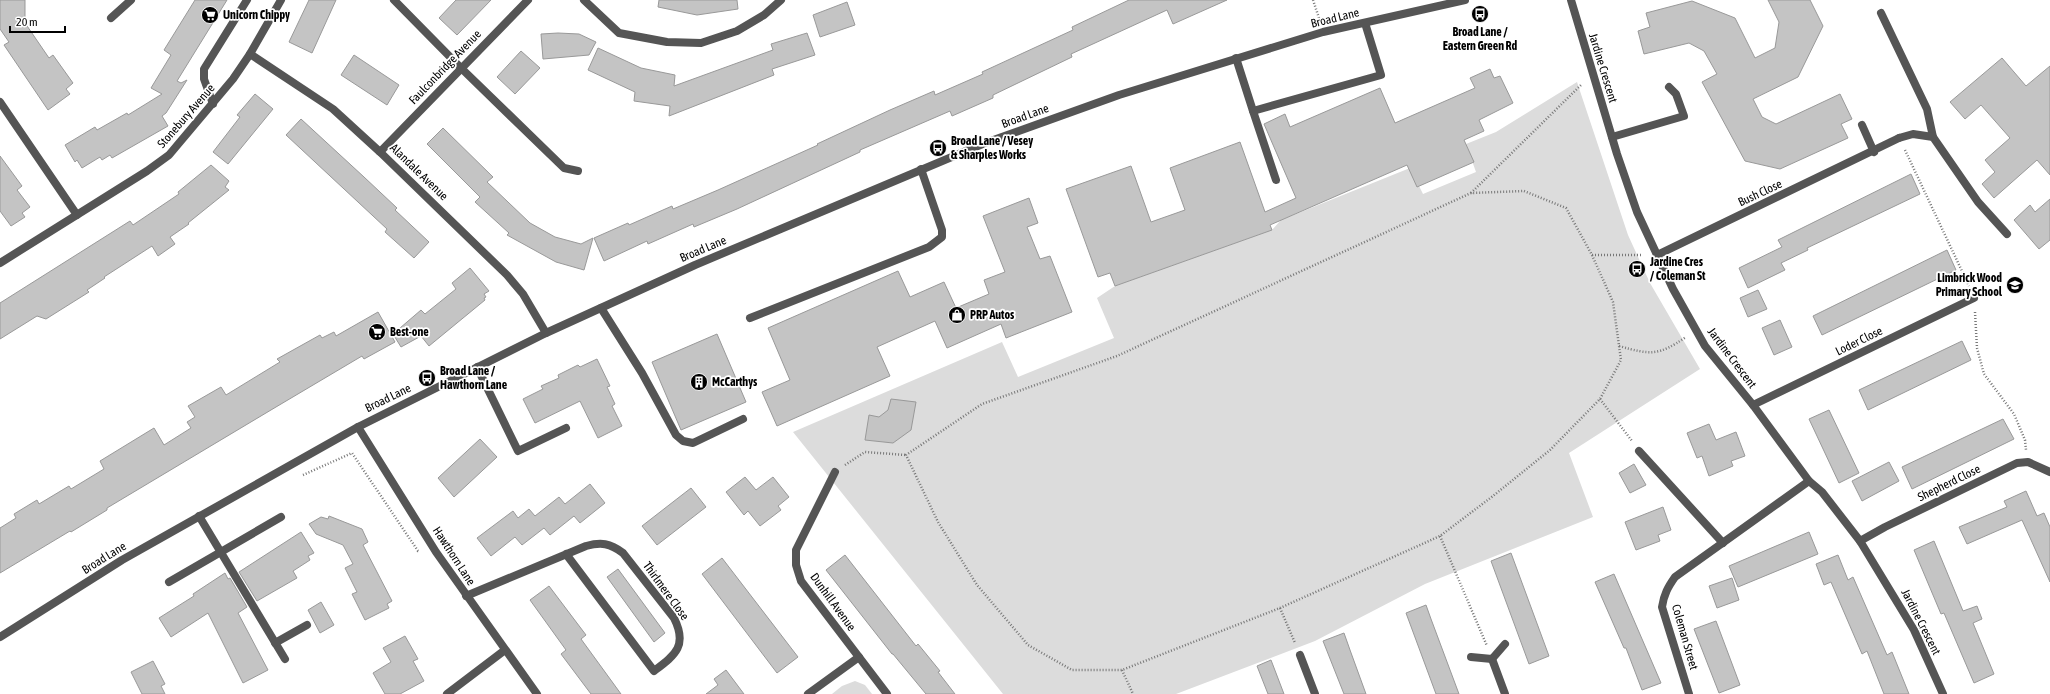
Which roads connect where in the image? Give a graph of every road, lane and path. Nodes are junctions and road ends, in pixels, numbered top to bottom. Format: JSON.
{"nodes":[{"id":1,"x":131,"y":0,"type":"edge"},
{"id":2,"x":247,"y":0,"type":"edge"},
{"id":3,"x":281,"y":0,"type":"edge"},
{"id":4,"x":394,"y":0,"type":"edge"},
{"id":5,"x":528,"y":0,"type":"edge"},
{"id":6,"x":584,"y":0,"type":"edge"},
{"id":7,"x":781,"y":0,"type":"edge"},
{"id":8,"x":1313,"y":0,"type":"edge"},
{"id":9,"x":1465,"y":0,"type":"edge"},
{"id":10,"x":1571,"y":0,"type":"edge"},
{"id":11,"x":1881,"y":13,"type":"dead end"},
{"id":12,"x":111,"y":18,"type":"dead end"},
{"id":13,"x":1365,"y":23,"type":"junction"},
{"id":14,"x":1323,"y":32,"type":"junction"},
{"id":15,"x":250,"y":54,"type":"junction"},
{"id":16,"x":1236,"y":58,"type":"junction"},
{"id":17,"x":461,"y":68,"type":"junction"},
{"id":18,"x":1592,"y":74,"type":"junction"},
{"id":19,"x":1669,"y":87,"type":"dead end"},
{"id":20,"x":0,"y":102,"type":"edge"},
{"id":21,"x":213,"y":104,"type":"junction"},
{"id":22,"x":1253,"y":112,"type":"junction"},
{"id":23,"x":1862,"y":125,"type":"dead end"},
{"id":24,"x":1612,"y":137,"type":"junction"},
{"id":25,"x":1933,"y":137,"type":"junction"},
{"id":26,"x":380,"y":152,"type":"junction"},
{"id":27,"x":1874,"y":152,"type":"junction"},
{"id":28,"x":921,"y":169,"type":"junction"},
{"id":29,"x":578,"y":171,"type":"dead end"},
{"id":30,"x":1276,"y":180,"type":"dead end"},
{"id":31,"x":1471,"y":193,"type":"junction"},
{"id":32,"x":77,"y":215,"type":"junction"},
{"id":33,"x":2007,"y":234,"type":"dead end"},
{"id":34,"x":1592,"y":255,"type":"junction"},
{"id":35,"x":1657,"y":255,"type":"junction"},
{"id":36,"x":0,"y":263,"type":"edge"},
{"id":37,"x":1974,"y":298,"type":"dead end"},
{"id":38,"x":601,"y":308,"type":"junction"},
{"id":39,"x":750,"y":318,"type":"dead end"},
{"id":40,"x":1696,"y":331,"type":"junction"},
{"id":41,"x":546,"y":333,"type":"junction"},
{"id":42,"x":1619,"y":346,"type":"junction"},
{"id":43,"x":477,"y":367,"type":"junction"},
{"id":44,"x":1600,"y":399,"type":"junction"},
{"id":45,"x":1754,"y":405,"type":"junction"},
{"id":46,"x":743,"y":419,"type":"dead end"},
{"id":47,"x":358,"y":427,"type":"junction"},
{"id":48,"x":566,"y":428,"type":"dead end"},
{"id":49,"x":1639,"y":451,"type":"joint"},
{"id":50,"x":906,"y":455,"type":"junction"},
{"id":51,"x":835,"y":472,"type":"joint"},
{"id":52,"x":2050,"y":472,"type":"edge"},
{"id":53,"x":296,"y":478,"type":"dead end"},
{"id":54,"x":1809,"y":481,"type":"junction"},
{"id":55,"x":198,"y":516,"type":"junction"},
{"id":56,"x":280,"y":516,"type":"dead end"},
{"id":57,"x":1440,"y":536,"type":"junction"},
{"id":58,"x":1860,"y":541,"type":"junction"},
{"id":59,"x":1723,"y":543,"type":"junction"},
{"id":60,"x":220,"y":552,"type":"junction"},
{"id":61,"x":436,"y":552,"type":"junction"},
{"id":62,"x":566,"y":554,"type":"junction"},
{"id":63,"x":169,"y":582,"type":"dead end"},
{"id":64,"x":466,"y":596,"type":"junction"},
{"id":65,"x":1280,"y":608,"type":"junction"},
{"id":66,"x":307,"y":625,"type":"dead end"},
{"id":67,"x":0,"y":638,"type":"edge"},
{"id":68,"x":275,"y":643,"type":"junction"},
{"id":69,"x":1505,"y":644,"type":"dead end"},
{"id":70,"x":505,"y":650,"type":"junction"},
{"id":71,"x":1300,"y":654,"type":"joint"},
{"id":72,"x":859,"y":657,"type":"junction"},
{"id":73,"x":1471,"y":657,"type":"dead end"},
{"id":74,"x":285,"y":659,"type":"dead end"},
{"id":75,"x":1492,"y":660,"type":"junction"},
{"id":76,"x":1122,"y":670,"type":"junction"},
{"id":77,"x":447,"y":694,"type":"edge"},
{"id":78,"x":537,"y":694,"type":"edge"},
{"id":79,"x":808,"y":694,"type":"edge"},
{"id":80,"x":887,"y":694,"type":"edge"},
{"id":81,"x":1133,"y":694,"type":"edge"},
{"id":82,"x":1316,"y":694,"type":"edge"},
{"id":83,"x":1505,"y":694,"type":"edge"},
{"id":84,"x":1690,"y":694,"type":"edge"},
{"id":85,"x":1943,"y":694,"type":"edge"}],
"edges":[{"from":1,"to":12,"type":"street"},
{"from":2,"to":21,"type":"street"},
{"from":3,"to":15,"type":"street","name":"Stonebury Avenue"},
{"from":4,"to":17,"type":"street"},
{"from":5,"to":17,"type":"street","name":"Faulconbridge Avenue"},
{"from":6,"to":7,"type":"street"},
{"from":8,"to":14,"type":"path"},
{"from":9,"to":13,"type":"street","name":"Broad Lane"},
{"from":10,"to":18,"type":"street","name":"Jardine Crescent"},
{"from":11,"to":25,"type":"street"},
{"from":13,"to":14,"type":"street","name":"Broad Lane"},
{"from":13,"to":22,"type":"street"},
{"from":14,"to":16,"type":"street","name":"Broad Lane"},
{"from":15,"to":21,"type":"street","name":"Stonebury Avenue"},
{"from":15,"to":26,"type":"street","name":"Alandale Avenue"},
{"from":16,"to":22,"type":"street"},
{"from":16,"to":28,"type":"street","name":"Broad Lane"},
{"from":17,"to":26,"type":"street","name":"Faulconbridge Avenue"},
{"from":17,"to":29,"type":"street"},
{"from":18,"to":24,"type":"street","name":"Jardine Crescent"},
{"from":18,"to":31,"type":"path"},
{"from":19,"to":24,"type":"street"},
{"from":20,"to":32,"type":"street"},
{"from":21,"to":32,"type":"street","name":"Stonebury Avenue"},
{"from":22,"to":30,"type":"street"},
{"from":23,"to":27,"type":"street"},
{"from":24,"to":35,"type":"street","name":"Jardine Crescent"},
{"from":25,"to":27,"type":"street","name":"Bush Close"},
{"from":25,"to":33,"type":"street"},
{"from":26,"to":41,"type":"street","name":"Alandale Avenue"},
{"from":27,"to":35,"type":"street","name":"Bush Close"},
{"from":28,"to":38,"type":"street","name":"Broad Lane"},
{"from":28,"to":39,"type":"street"},
{"from":31,"to":34,"type":"path"},
{"from":31,"to":50,"type":"path"},
{"from":32,"to":36,"type":"street","name":"Stonebury Avenue"},
{"from":34,"to":35,"type":"path"},
{"from":34,"to":42,"type":"path"},
{"from":35,"to":40,"type":"street","name":"Jardine Crescent"},
{"from":37,"to":45,"type":"street","name":"Loder Close"},
{"from":38,"to":41,"type":"street","name":"Broad Lane"},
{"from":38,"to":46,"type":"street"},
{"from":40,"to":42,"type":"path"},
{"from":40,"to":45,"type":"street","name":"Jardine Crescent"},
{"from":41,"to":43,"type":"street","name":"Broad Lane"},
{"from":42,"to":44,"type":"path"},
{"from":43,"to":47,"type":"street","name":"Broad Lane"},
{"from":43,"to":48,"type":"street"},
{"from":44,"to":49,"type":"path"},
{"from":44,"to":57,"type":"path"},
{"from":45,"to":54,"type":"street","name":"Jardine Crescent"},
{"from":47,"to":55,"type":"street","name":"Broad Lane"},
{"from":47,"to":61,"type":"street","name":"Hawthorn Lane"},
{"from":49,"to":59,"type":"street"},
{"from":50,"to":51,"type":"path"},
{"from":50,"to":76,"type":"path"},
{"from":51,"to":72,"type":"street","name":"Dunhill Avenue"},
{"from":52,"to":58,"type":"street","name":"Shepherd Close"},
{"from":53,"to":61,"type":"path"},
{"from":54,"to":58,"type":"street","name":"Jardine Crescent"},
{"from":54,"to":59,"type":"street","name":"Coleman Street"},
{"from":55,"to":60,"type":"street"},
{"from":55,"to":67,"type":"street","name":"Broad Lane"},
{"from":56,"to":60,"type":"street"},
{"from":57,"to":65,"type":"path"},
{"from":57,"to":75,"type":"path"},
{"from":58,"to":85,"type":"street","name":"Jardine Crescent"},
{"from":59,"to":84,"type":"street","name":"Coleman Street"},
{"from":60,"to":63,"type":"street"},
{"from":60,"to":68,"type":"street"},
{"from":61,"to":64,"type":"street","name":"Hawthorn Lane"},
{"from":62,"to":62,"type":"street","name":"Thirlmere Close"},
{"from":62,"to":64,"type":"street","name":"Thirlmere Close"},
{"from":64,"to":70,"type":"street","name":"Hawthorn Lane"},
{"from":65,"to":71,"type":"path"},
{"from":65,"to":76,"type":"path"},
{"from":66,"to":68,"type":"street"},
{"from":68,"to":74,"type":"street"},
{"from":69,"to":75,"type":"street"},
{"from":70,"to":77,"type":"street"},
{"from":70,"to":78,"type":"street","name":"Hawthorn Lane"},
{"from":71,"to":82,"type":"street"},
{"from":72,"to":79,"type":"street"},
{"from":72,"to":80,"type":"street","name":"Dunhill Avenue"},
{"from":73,"to":75,"type":"street"},
{"from":75,"to":83,"type":"street"},
{"from":76,"to":81,"type":"path"}]}
